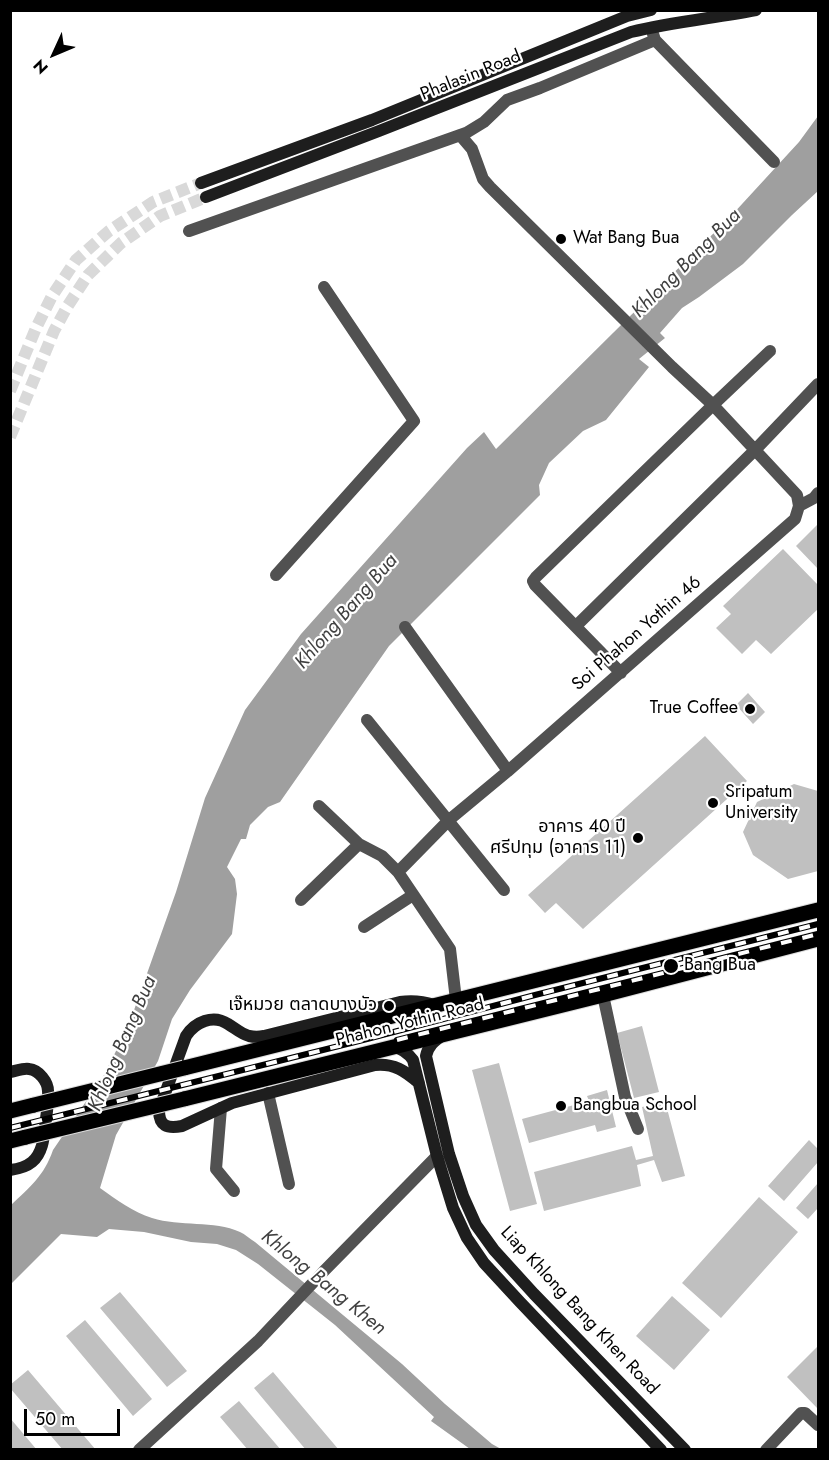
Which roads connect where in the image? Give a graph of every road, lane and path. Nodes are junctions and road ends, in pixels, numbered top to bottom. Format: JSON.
{"nodes":[{"id":1,"x":651,"y":10,"type":"edge"},
{"id":2,"x":756,"y":10,"type":"edge"},
{"id":3,"x":651,"y":27,"type":"junction"},
{"id":4,"x":655,"y":40,"type":"junction"},
{"id":5,"x":459,"y":135,"type":"junction"},
{"id":6,"x":774,"y":162,"type":"dead end"},
{"id":7,"x":201,"y":183,"type":"tunnel mouth"},
{"id":8,"x":206,"y":197,"type":"tunnel mouth"},
{"id":9,"x":189,"y":231,"type":"dead end"},
{"id":10,"x":324,"y":287,"type":"dead end"},
{"id":11,"x":770,"y":351,"type":"dead end"},
{"id":12,"x":819,"y":384,"type":"edge"},
{"id":13,"x":713,"y":405,"type":"junction"},
{"id":14,"x":755,"y":450,"type":"junction"},
{"id":15,"x":819,"y":493,"type":"edge"},
{"id":16,"x":799,"y":506,"type":"junction"},
{"id":17,"x":276,"y":575,"type":"dead end"},
{"id":18,"x":576,"y":626,"type":"junction"},
{"id":19,"x":405,"y":627,"type":"dead end"},
{"id":20,"x":621,"y":673,"type":"junction"},
{"id":21,"x":367,"y":720,"type":"dead end"},
{"id":22,"x":508,"y":771,"type":"junction"},
{"id":23,"x":319,"y":806,"type":"dead end"},
{"id":24,"x":448,"y":820,"type":"junction"},
{"id":25,"x":359,"y":844,"type":"junction"},
{"id":26,"x":398,"y":872,"type":"junction"},
{"id":27,"x":504,"y":890,"type":"dead end"},
{"id":28,"x":413,"y":895,"type":"junction"},
{"id":29,"x":301,"y":900,"type":"dead end"},
{"id":30,"x":819,"y":910,"type":"edge"},
{"id":31,"x":364,"y":927,"type":"dead end"},
{"id":32,"x":819,"y":939,"type":"edge"},
{"id":33,"x":603,"y":994,"type":"junction"},
{"id":34,"x":456,"y":1000,"type":"junction"},
{"id":35,"x":434,"y":1005,"type":"junction"},
{"id":36,"x":444,"y":1034,"type":"junction"},
{"id":37,"x":394,"y":1047,"type":"junction"},
{"id":38,"x":10,"y":1072,"type":"edge"},
{"id":39,"x":419,"y":1083,"type":"junction"},
{"id":40,"x":268,"y":1093,"type":"junction"},
{"id":41,"x":221,"y":1108,"type":"junction"},
{"id":42,"x":10,"y":1111,"type":"edge"},
{"id":43,"x":638,"y":1129,"type":"dead end"},
{"id":44,"x":10,"y":1142,"type":"edge"},
{"id":45,"x":443,"y":1155,"type":"junction"},
{"id":46,"x":10,"y":1170,"type":"edge"},
{"id":47,"x":450,"y":1175,"type":"junction"},
{"id":48,"x":289,"y":1184,"type":"dead end"},
{"id":49,"x":234,"y":1191,"type":"dead end"},
{"id":50,"x":819,"y":1425,"type":"edge"},
{"id":51,"x":139,"y":1449,"type":"edge"},
{"id":52,"x":661,"y":1449,"type":"edge"},
{"id":53,"x":685,"y":1449,"type":"edge"},
{"id":54,"x":766,"y":1449,"type":"edge"}],
"edges":[{"from":1,"to":7,"type":"main road","name":"Phalasin Road"},
{"from":2,"to":3,"type":"main road","name":"Phalasin Road"},
{"from":3,"to":4,"type":"street"},
{"from":3,"to":8,"type":"main road","name":"Phalasin Road"},
{"from":4,"to":5,"type":"street"},
{"from":4,"to":6,"type":"street"},
{"from":5,"to":9,"type":"street"},
{"from":5,"to":13,"type":"street"},
{"from":10,"to":17,"type":"street"},
{"from":11,"to":13,"type":"street"},
{"from":12,"to":14,"type":"street"},
{"from":13,"to":14,"type":"street"},
{"from":13,"to":18,"type":"street"},
{"from":14,"to":16,"type":"street"},
{"from":14,"to":18,"type":"street"},
{"from":15,"to":16,"type":"street"},
{"from":16,"to":20,"type":"street","name":"Soi Phahon Yothin 46"},
{"from":18,"to":20,"type":"street"},
{"from":19,"to":22,"type":"street"},
{"from":20,"to":22,"type":"street","name":"Soi Phahon Yothin 46"},
{"from":21,"to":24,"type":"street"},
{"from":22,"to":24,"type":"street","name":"Soi Phahon Yothin 46"},
{"from":23,"to":25,"type":"street"},
{"from":24,"to":26,"type":"street","name":"Soi Phahon Yothin 46"},
{"from":24,"to":27,"type":"street"},
{"from":25,"to":26,"type":"street"},
{"from":25,"to":29,"type":"street"},
{"from":26,"to":28,"type":"street"},
{"from":28,"to":31,"type":"street"},
{"from":28,"to":34,"type":"street"},
{"from":30,"to":34,"type":"main road","name":"Phahon Yothin Road"},
{"from":32,"to":33,"type":"main road","name":"Phahon Yothin Road"},
{"from":33,"to":36,"type":"main road","name":"Phahon Yothin Road"},
{"from":33,"to":43,"type":"street"},
{"from":34,"to":35,"type":"main road","name":"Phahon Yothin Road"},
{"from":35,"to":41,"type":"main road"},
{"from":35,"to":42,"type":"main road","name":"Phahon Yothin Road","bridge":true},
{"from":36,"to":37,"type":"main road","name":"Phahon Yothin Road"},
{"from":36,"to":45,"type":"main road"},
{"from":37,"to":39,"type":"main road"},
{"from":37,"to":44,"type":"main road","name":"Phahon Yothin Road","bridge":true},
{"from":38,"to":46,"type":"main road"},
{"from":39,"to":40,"type":"main road"},
{"from":39,"to":45,"type":"main road"},
{"from":40,"to":41,"type":"main road"},
{"from":40,"to":48,"type":"street"},
{"from":41,"to":49,"type":"street"},
{"from":45,"to":47,"type":"main road","name":"Liap Khlong Bang Khen Road"},
{"from":45,"to":51,"type":"street"},
{"from":47,"to":52,"type":"main road","name":"Liap Khlong Bang Khen Road"},
{"from":47,"to":53,"type":"main road","name":"Liap Khlong Bang Khen Road"},
{"from":50,"to":54,"type":"street"}]}
